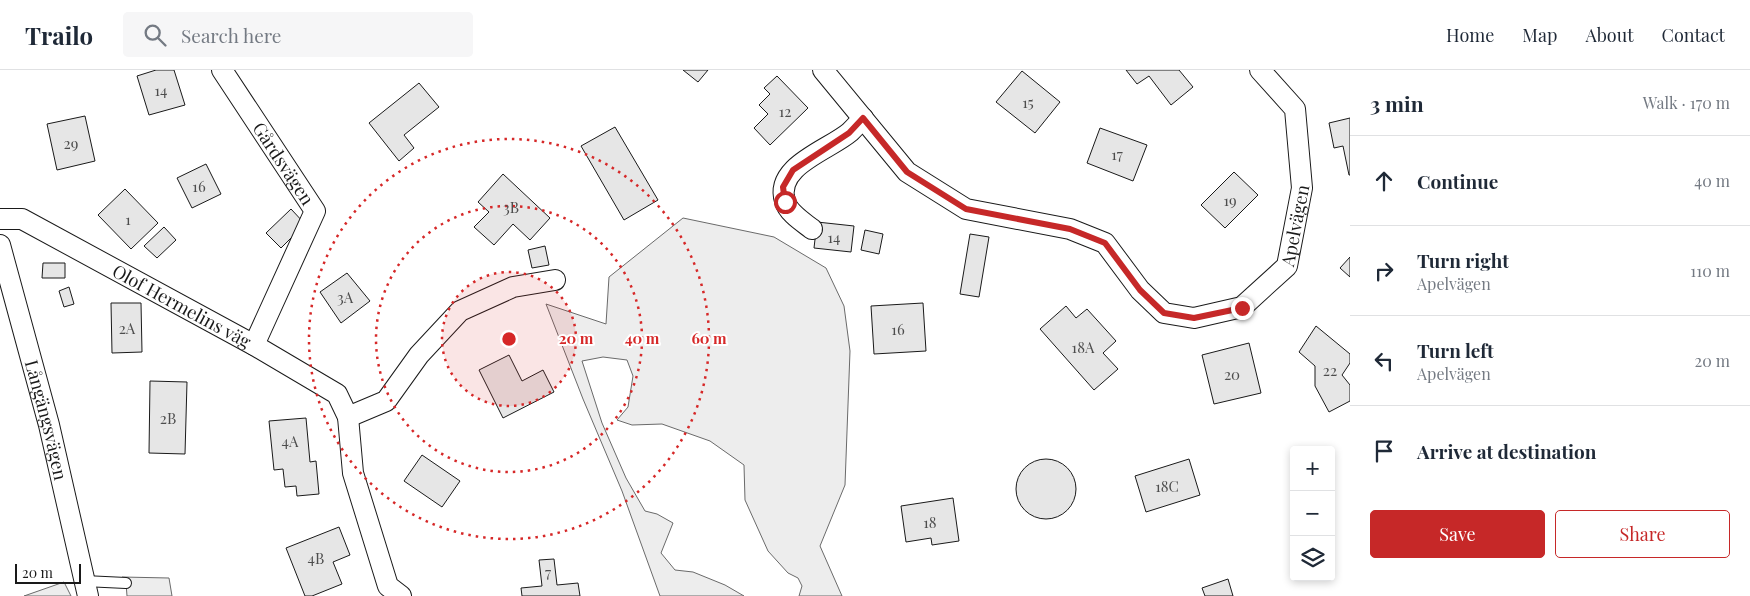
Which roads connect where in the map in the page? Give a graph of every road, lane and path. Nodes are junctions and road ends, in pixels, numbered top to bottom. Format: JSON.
{"nodes":[{"id":1,"x":222,"y":70,"type":"edge"},
{"id":2,"x":823,"y":70,"type":"edge"},
{"id":3,"x":1260,"y":70,"type":"edge"},
{"id":4,"x":863,"y":118,"type":"junction"},
{"id":5,"x":0,"y":219,"type":"edge"},
{"id":6,"x":812,"y":229,"type":"dead end"},
{"id":7,"x":0,"y":245,"type":"edge"},
{"id":8,"x":554,"y":280,"type":"dead end"},
{"id":9,"x":254,"y":345,"type":"junction"},
{"id":10,"x":348,"y":417,"type":"junction"},
{"id":11,"x":126,"y":583,"type":"dead end"},
{"id":12,"x":86,"y":588,"type":"edge"},
{"id":13,"x":401,"y":596,"type":"edge"}],
"edges":[{"from":1,"to":9,"type":"street","name":"Gårdsvägen"},
{"from":2,"to":4,"type":"street","name":"Apelvägen"},
{"from":3,"to":4,"type":"street","name":"Apelvägen"},
{"from":4,"to":6,"type":"street"},
{"from":5,"to":9,"type":"street","name":"Olof Hermelins väg"},
{"from":7,"to":12,"type":"street","name":"Långängsvägen"},
{"from":8,"to":10,"type":"street"},
{"from":9,"to":10,"type":"street","name":"Olof Hermelins väg"},
{"from":10,"to":13,"type":"street","name":"Olof Hermelins väg"},
{"from":11,"to":12,"type":"lane"}]}
